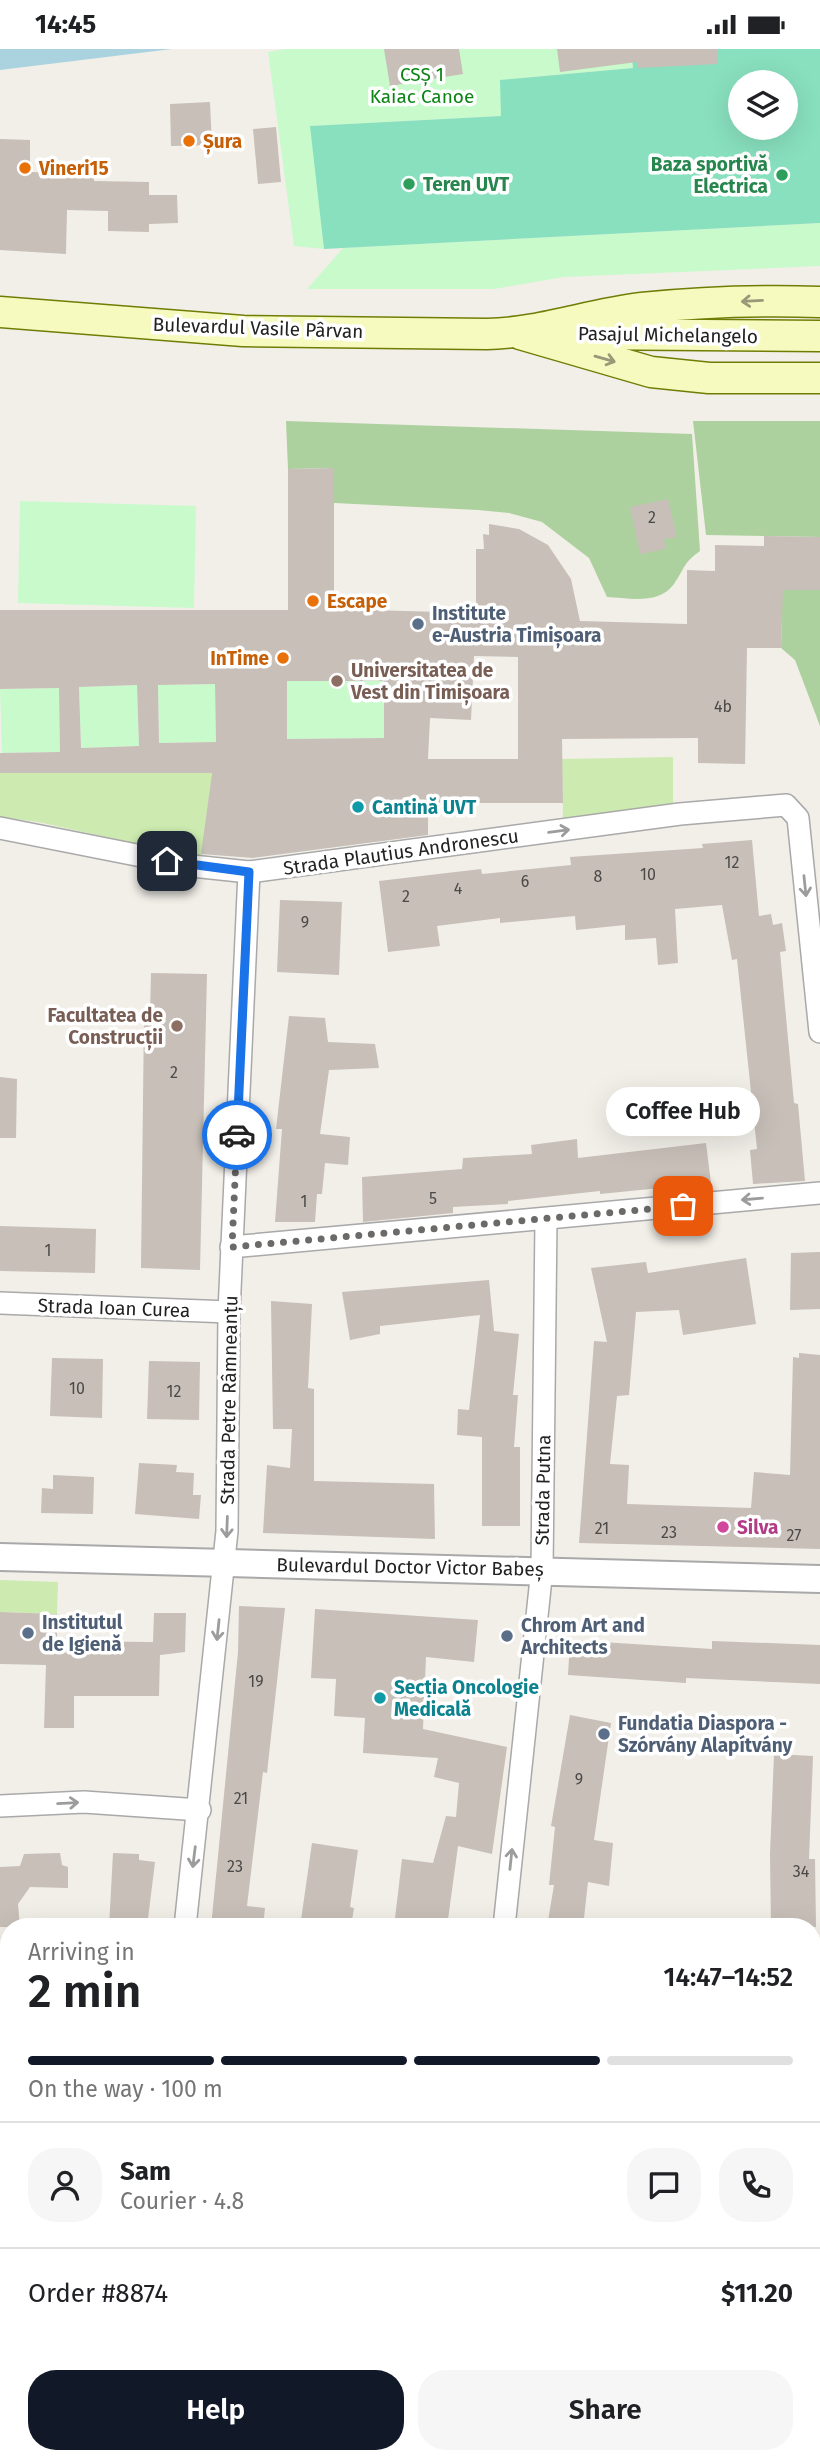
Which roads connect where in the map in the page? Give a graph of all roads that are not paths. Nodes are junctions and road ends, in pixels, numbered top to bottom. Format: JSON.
{"nodes":[{"id":1,"x":820,"y":302,"type":"edge"},
{"id":2,"x":0,"y":312,"type":"edge"},
{"id":3,"x":516,"y":333,"type":"junction"},
{"id":4,"x":820,"y":337,"type":"edge"},
{"id":5,"x":820,"y":377,"type":"edge"},
{"id":6,"x":0,"y":828,"type":"edge"},
{"id":7,"x":249,"y":872,"type":"junction"},
{"id":8,"x":820,"y":1032,"type":"edge"},
{"id":9,"x":820,"y":1193,"type":"edge"},
{"id":10,"x":546,"y":1219,"type":"junction"},
{"id":11,"x":232,"y":1247,"type":"junction"},
{"id":12,"x":0,"y":1303,"type":"edge"},
{"id":13,"x":229,"y":1312,"type":"junction"},
{"id":14,"x":0,"y":1557,"type":"edge"},
{"id":15,"x":225,"y":1562,"type":"junction"},
{"id":16,"x":542,"y":1570,"type":"junction"},
{"id":17,"x":820,"y":1579,"type":"edge"},
{"id":18,"x":0,"y":1806,"type":"edge"},
{"id":19,"x":200,"y":1810,"type":"junction"},
{"id":20,"x":186,"y":1918,"type":"edge"},
{"id":21,"x":505,"y":1918,"type":"edge"}],
"edges":[{"from":1,"to":3,"type":"main road","name":"Bulevardul Vasile Pârvan","one_way":true},
{"from":2,"to":3,"type":"main road","name":"Bulevardul Vasile Pârvan"},
{"from":3,"to":4,"type":"main road","name":"Pasajul Michelangelo"},
{"from":3,"to":5,"type":"main road","name":"Bulevardul Vasile Pârvan","one_way":true},
{"from":6,"to":7,"type":"street","name":"Strada Plautius Andronescu"},
{"from":7,"to":8,"type":"street","name":"Strada Plautius Andronescu","one_way":true},
{"from":7,"to":11,"type":"street","name":"Strada Petre Râmneanțu"},
{"from":9,"to":10,"type":"street","one_way":true},
{"from":10,"to":11,"type":"street"},
{"from":10,"to":16,"type":"street","name":"Strada Putna"},
{"from":11,"to":13,"type":"street","name":"Strada Petre Râmneanțu"},
{"from":12,"to":13,"type":"street","name":"Strada Ioan Curea"},
{"from":13,"to":15,"type":"street","name":"Strada Petre Râmneanțu","one_way":true},
{"from":14,"to":15,"type":"street","name":"Bulevardul Doctor Victor Babeș"},
{"from":15,"to":16,"type":"street","name":"Bulevardul Doctor Victor Babeș"},
{"from":15,"to":19,"type":"street","name":"Strada Petre Râmneanțu","one_way":true},
{"from":16,"to":17,"type":"street","name":"Bulevardul Doctor Victor Babeș"},
{"from":21,"to":16,"type":"street","name":"Strada Putna","one_way":true},
{"from":18,"to":19,"type":"street","one_way":true},
{"from":19,"to":20,"type":"street","name":"Strada Petre Râmneanțu","one_way":true}]}
